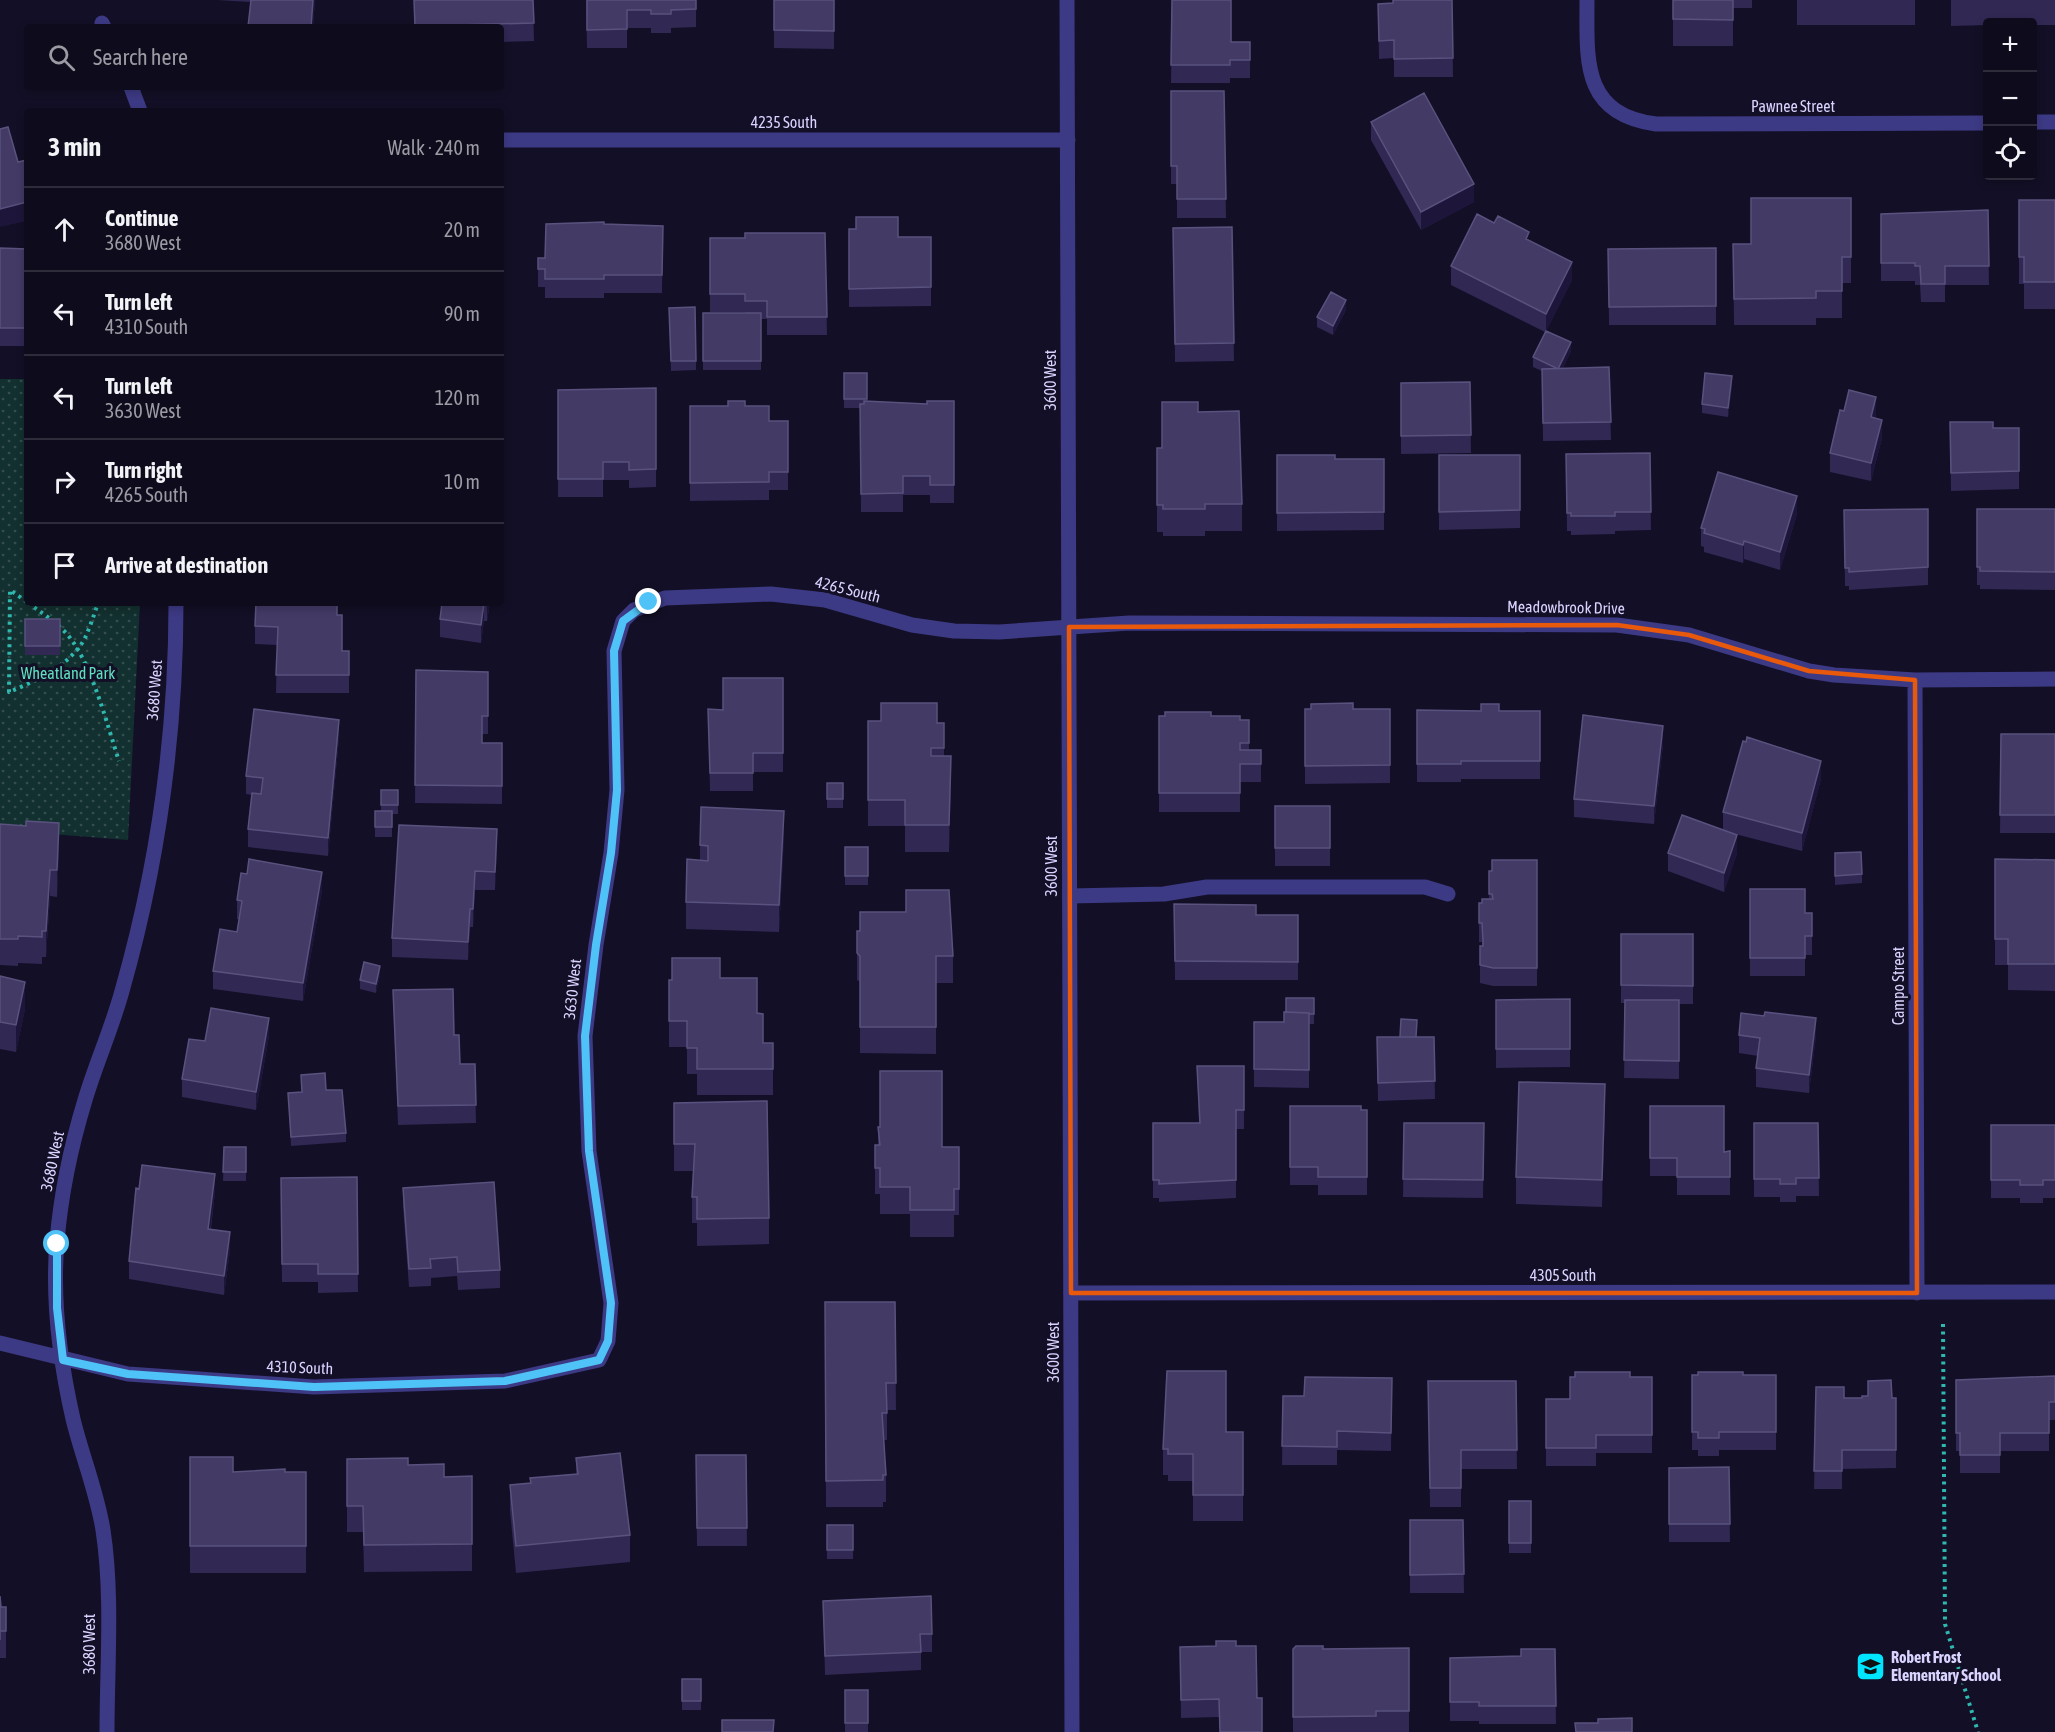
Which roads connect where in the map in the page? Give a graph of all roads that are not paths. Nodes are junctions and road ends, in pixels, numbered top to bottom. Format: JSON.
{"nodes":[{"id":1,"x":1067,"y":0,"type":"edge"},
{"id":2,"x":1587,"y":0,"type":"edge"},
{"id":3,"x":132,"y":90,"type":"edge"},
{"id":4,"x":139,"y":108,"type":"edge"},
{"id":5,"x":2037,"y":122,"type":"edge"},
{"id":6,"x":2055,"y":122,"type":"edge"},
{"id":7,"x":1983,"y":123,"type":"edge"},
{"id":8,"x":504,"y":140,"type":"edge"},
{"id":9,"x":1068,"y":140,"type":"junction"},
{"id":10,"x":176,"y":606,"type":"edge"},
{"id":11,"x":623,"y":621,"type":"joint"},
{"id":12,"x":1069,"y":627,"type":"junction"},
{"id":13,"x":2055,"y":679,"type":"edge"},
{"id":14,"x":1915,"y":680,"type":"junction"},
{"id":15,"x":1448,"y":894,"type":"dead end"},
{"id":16,"x":1070,"y":896,"type":"junction"},
{"id":17,"x":2055,"y":1292,"type":"edge"},
{"id":18,"x":1071,"y":1293,"type":"junction"},
{"id":19,"x":1917,"y":1293,"type":"junction"},
{"id":20,"x":0,"y":1343,"type":"edge"},
{"id":21,"x":63,"y":1360,"type":"junction"},
{"id":22,"x":599,"y":1360,"type":"joint"},
{"id":23,"x":107,"y":1732,"type":"edge"},
{"id":24,"x":1072,"y":1732,"type":"edge"}],
"edges":[{"from":1,"to":9,"type":"street","name":"3600 West"},
{"from":2,"to":7,"type":"street","name":"Pawnee Street"},
{"from":3,"to":4,"type":"street"},
{"from":5,"to":6,"type":"street"},
{"from":8,"to":9,"type":"street","name":"4235 South"},
{"from":9,"to":12,"type":"street","name":"3600 West"},
{"from":10,"to":21,"type":"street","name":"3680 West"},
{"from":11,"to":12,"type":"street","name":"4265 South"},
{"from":11,"to":22,"type":"street","name":"3630 West"},
{"from":12,"to":14,"type":"street","name":"Meadowbrook Drive"},
{"from":12,"to":16,"type":"street","name":"3600 West"},
{"from":13,"to":14,"type":"street","name":"Meadowbrook Drive"},
{"from":14,"to":19,"type":"street","name":"Campo Street"},
{"from":15,"to":16,"type":"street"},
{"from":16,"to":18,"type":"street","name":"3600 West"},
{"from":17,"to":19,"type":"street","name":"4305 South"},
{"from":18,"to":19,"type":"street","name":"4305 South"},
{"from":18,"to":24,"type":"street","name":"3600 West"},
{"from":20,"to":21,"type":"street","name":"4310 South"},
{"from":21,"to":22,"type":"street","name":"4310 South"},
{"from":21,"to":23,"type":"street","name":"3680 West"}]}
